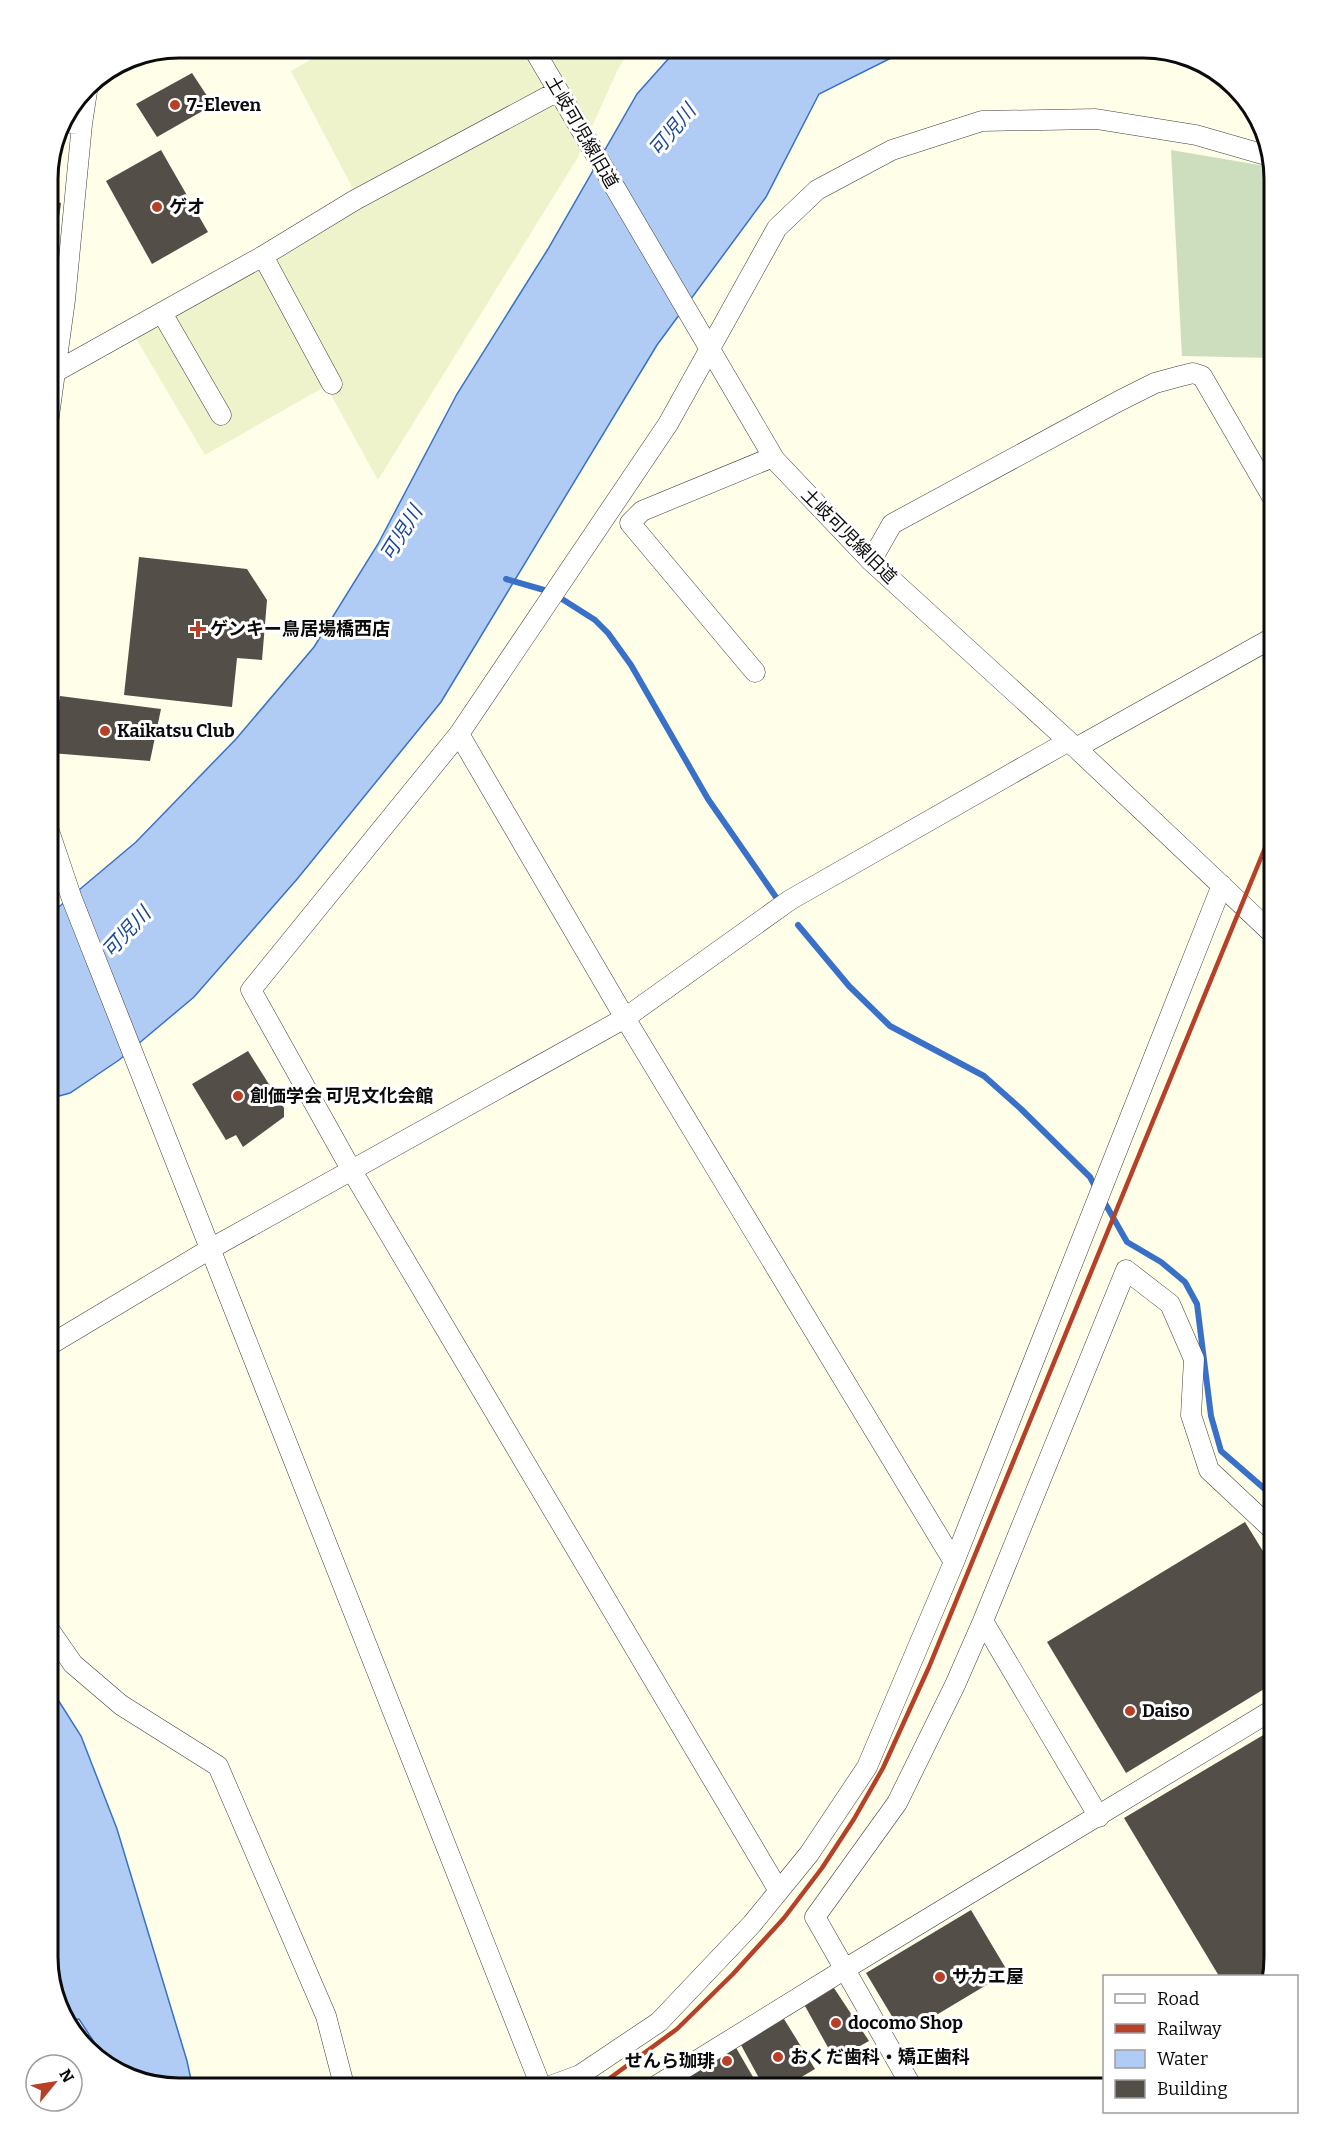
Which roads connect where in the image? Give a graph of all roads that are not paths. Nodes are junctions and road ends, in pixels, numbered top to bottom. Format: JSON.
{"nodes":[{"id":1,"x":539,"y":58,"type":"edge"},
{"id":2,"x":562,"y":99,"type":"junction"},
{"id":3,"x":72,"y":124,"type":"edge"},
{"id":4,"x":1260,"y":153,"type":"edge"},
{"id":5,"x":263,"y":256,"type":"junction"},
{"id":6,"x":162,"y":313,"type":"junction"},
{"id":7,"x":59,"y":339,"type":"edge"},
{"id":8,"x":710,"y":351,"type":"junction"},
{"id":9,"x":59,"y":370,"type":"edge"},
{"id":10,"x":332,"y":384,"type":"dead end"},
{"id":11,"x":221,"y":415,"type":"dead end"},
{"id":12,"x":773,"y":457,"type":"junction"},
{"id":13,"x":1264,"y":483,"type":"edge"},
{"id":14,"x":871,"y":561,"type":"junction"},
{"id":15,"x":1264,"y":642,"type":"edge"},
{"id":16,"x":755,"y":672,"type":"dead end"},
{"id":17,"x":459,"y":734,"type":"junction"},
{"id":18,"x":1071,"y":745,"type":"junction"},
{"id":19,"x":59,"y":859,"type":"edge"},
{"id":20,"x":1222,"y":885,"type":"junction"},
{"id":21,"x":1264,"y":925,"type":"edge"},
{"id":22,"x":624,"y":1018,"type":"junction"},
{"id":23,"x":352,"y":1171,"type":"junction"},
{"id":24,"x":210,"y":1249,"type":"junction"},
{"id":25,"x":58,"y":1340,"type":"edge"},
{"id":26,"x":1264,"y":1522,"type":"edge"},
{"id":27,"x":954,"y":1562,"type":"junction"},
{"id":28,"x":983,"y":1621,"type":"junction"},
{"id":29,"x":58,"y":1643,"type":"edge"},
{"id":30,"x":1264,"y":1715,"type":"edge"},
{"id":31,"x":1099,"y":1817,"type":"junction"},
{"id":32,"x":779,"y":1891,"type":"junction"},
{"id":33,"x":845,"y":1969,"type":"junction"},
{"id":34,"x":342,"y":2078,"type":"edge"},
{"id":35,"x":538,"y":2078,"type":"edge"},
{"id":36,"x":572,"y":2078,"type":"edge"},
{"id":37,"x":669,"y":2078,"type":"edge"},
{"id":38,"x":907,"y":2078,"type":"edge"}],
"edges":[{"from":1,"to":2,"type":"street","name":"土岐可児線旧道"},
{"from":2,"to":5,"type":"street"},
{"from":2,"to":8,"type":"street","name":"土岐可児線旧道"},
{"from":3,"to":7,"type":"street"},
{"from":4,"to":8,"type":"street"},
{"from":5,"to":6,"type":"street"},
{"from":5,"to":10,"type":"street"},
{"from":6,"to":9,"type":"street"},
{"from":6,"to":11,"type":"street"},
{"from":8,"to":12,"type":"street","name":"土岐可児線旧道"},
{"from":8,"to":17,"type":"street"},
{"from":12,"to":14,"type":"street","name":"土岐可児線旧道"},
{"from":12,"to":16,"type":"street"},
{"from":13,"to":14,"type":"street"},
{"from":14,"to":18,"type":"street","name":"土岐可児線旧道"},
{"from":15,"to":18,"type":"street"},
{"from":17,"to":22,"type":"street"},
{"from":17,"to":23,"type":"street"},
{"from":18,"to":20,"type":"street","name":"土岐可児線旧道"},
{"from":18,"to":22,"type":"street"},
{"from":19,"to":24,"type":"street"},
{"from":20,"to":21,"type":"street","name":"土岐可児線旧道"},
{"from":20,"to":27,"type":"street"},
{"from":22,"to":23,"type":"street"},
{"from":22,"to":27,"type":"street"},
{"from":23,"to":24,"type":"street"},
{"from":23,"to":32,"type":"street"},
{"from":24,"to":25,"type":"street"},
{"from":24,"to":35,"type":"street"},
{"from":26,"to":28,"type":"street"},
{"from":27,"to":32,"type":"street"},
{"from":28,"to":31,"type":"street"},
{"from":28,"to":33,"type":"street"},
{"from":29,"to":34,"type":"street"},
{"from":30,"to":31,"type":"street"},
{"from":31,"to":33,"type":"street"},
{"from":32,"to":36,"type":"street"},
{"from":33,"to":37,"type":"street"},
{"from":33,"to":38,"type":"street"}]}
